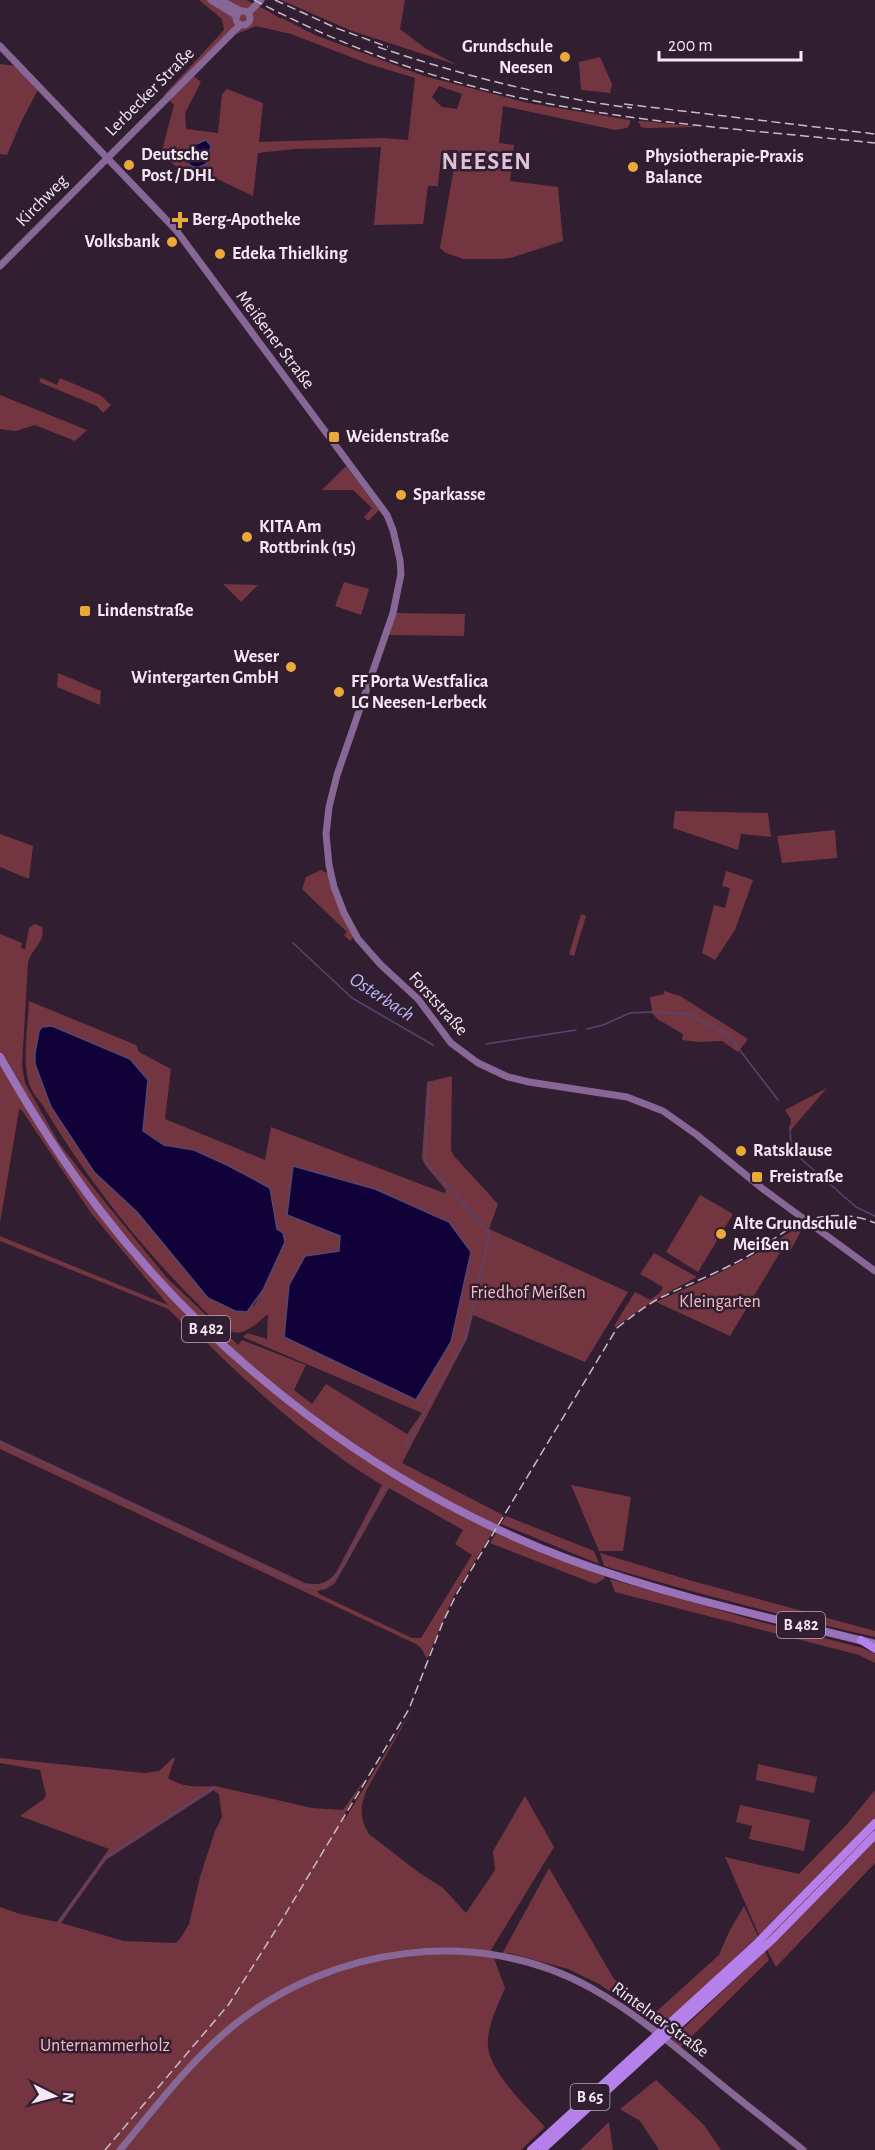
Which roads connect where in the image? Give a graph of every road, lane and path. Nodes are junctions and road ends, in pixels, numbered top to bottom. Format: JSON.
{"nodes":[{"id":1,"x":211,"y":0,"type":"edge"},
{"id":2,"x":219,"y":0,"type":"edge"},
{"id":3,"x":261,"y":0,"type":"edge"},
{"id":4,"x":241,"y":17,"type":"junction"},
{"id":5,"x":0,"y":46,"type":"edge"},
{"id":6,"x":106,"y":158,"type":"junction"},
{"id":7,"x":0,"y":266,"type":"edge"},
{"id":8,"x":385,"y":634,"type":"joint"},
{"id":9,"x":0,"y":1057,"type":"edge"},
{"id":10,"x":875,"y":1271,"type":"edge"},
{"id":11,"x":861,"y":1640,"type":"junction"},
{"id":12,"x":875,"y":1644,"type":"edge"},
{"id":13,"x":875,"y":1649,"type":"edge"},
{"id":14,"x":874,"y":1827,"type":"edge"},
{"id":15,"x":652,"y":2046,"type":"junction"},
{"id":16,"x":120,"y":2150,"type":"edge"},
{"id":17,"x":531,"y":2150,"type":"edge"},
{"id":18,"x":542,"y":2150,"type":"edge"},
{"id":19,"x":803,"y":2150,"type":"edge"}],
"edges":[{"from":1,"to":4,"type":"street"},
{"from":2,"to":4,"type":"street"},
{"from":3,"to":4,"type":"street","name":"Lerbecker Straße"},
{"from":4,"to":6,"type":"street","name":"Lerbecker Straße"},
{"from":5,"to":6,"type":"street","name":"Meißener Straße"},
{"from":6,"to":7,"type":"street","name":"Kirchweg"},
{"from":6,"to":8,"type":"street","name":"Meißener Straße"},
{"from":8,"to":10,"type":"street","name":"Forststraße"},
{"from":9,"to":11,"type":"main road","number":"B 482"},
{"from":11,"to":12,"type":"main road","number":"B 482"},
{"from":11,"to":13,"type":"highway"},
{"from":14,"to":15,"type":"highway","number":"B 65"},
{"from":15,"to":17,"type":"highway","number":"B 65"},
{"from":15,"to":18,"type":"highway","number":"B 65"},
{"from":16,"to":19,"type":"street","name":"Rintelner Straße"}]}
